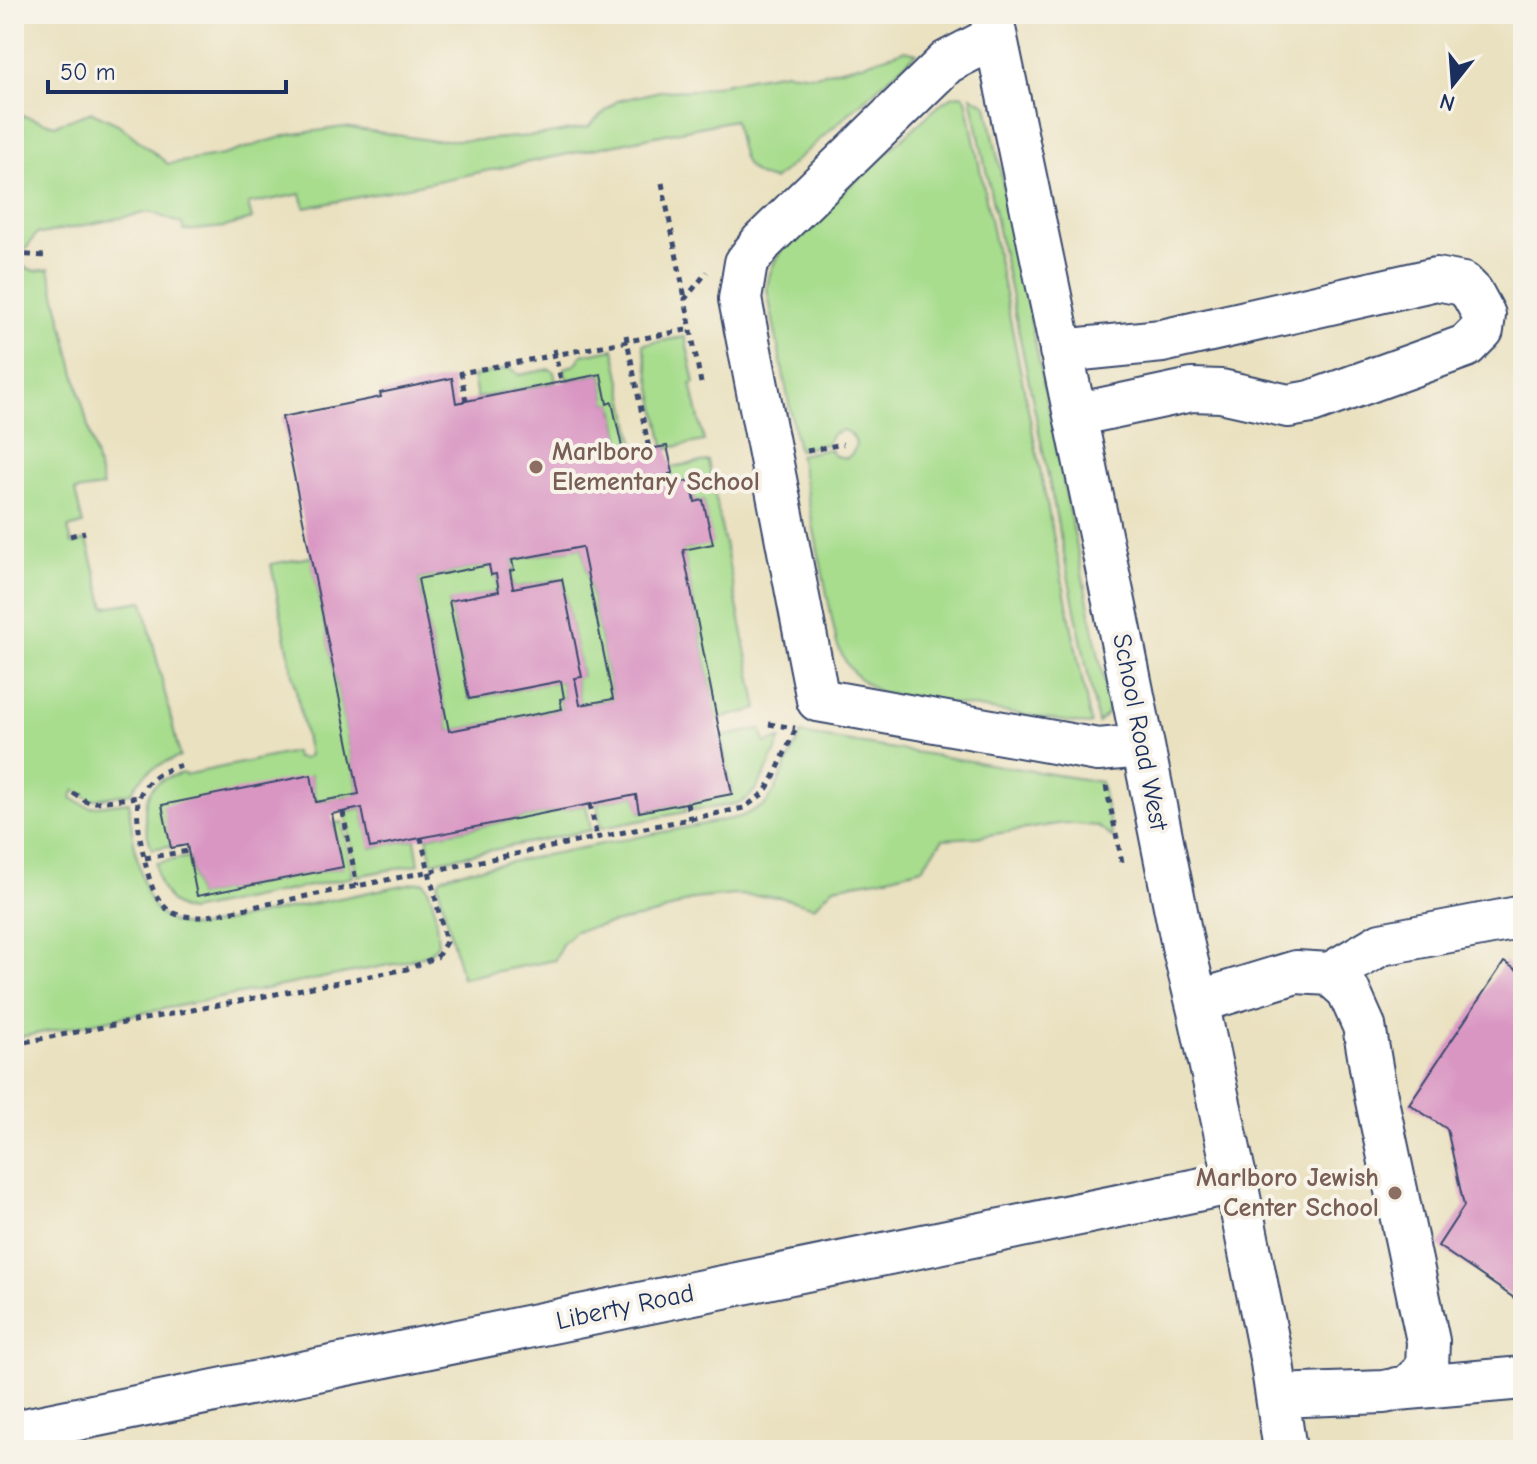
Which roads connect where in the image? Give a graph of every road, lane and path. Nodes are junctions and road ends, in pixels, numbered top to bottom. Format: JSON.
{"nodes":[{"id":1,"x":993,"y":25,"type":"edge"},
{"id":2,"x":662,"y":183,"type":"dead end"},
{"id":3,"x":14,"y":254,"type":"edge"},
{"id":4,"x":46,"y":256,"type":"dead end"},
{"id":5,"x":685,"y":299,"type":"dead end"},
{"id":6,"x":691,"y":329,"type":"dead end"},
{"id":7,"x":626,"y":338,"type":"junction"},
{"id":8,"x":1061,"y":351,"type":"junction"},
{"id":9,"x":555,"y":352,"type":"junction"},
{"id":10,"x":561,"y":381,"type":"dead end"},
{"id":11,"x":466,"y":401,"type":"dead end"},
{"id":12,"x":1075,"y":415,"type":"junction"},
{"id":13,"x":649,"y":449,"type":"dead end"},
{"id":14,"x":85,"y":532,"type":"dead end"},
{"id":15,"x":70,"y":536,"type":"dead end"},
{"id":16,"x":796,"y":728,"type":"dead end"},
{"id":17,"x":1143,"y":746,"type":"junction"},
{"id":18,"x":181,"y":765,"type":"dead end"},
{"id":19,"x":73,"y":793,"type":"dead end"},
{"id":20,"x":139,"y":797,"type":"junction"},
{"id":21,"x":687,"y":803,"type":"dead end"},
{"id":22,"x":590,"y":804,"type":"dead end"},
{"id":23,"x":343,"y":812,"type":"dead end"},
{"id":24,"x":690,"y":819,"type":"junction"},
{"id":25,"x":597,"y":837,"type":"junction"},
{"id":26,"x":421,"y":838,"type":"dead end"},
{"id":27,"x":188,"y":851,"type":"dead end"},
{"id":28,"x":145,"y":858,"type":"junction"},
{"id":29,"x":428,"y":871,"type":"junction"},
{"id":30,"x":357,"y":886,"type":"junction"},
{"id":31,"x":1523,"y":917,"type":"edge"},
{"id":32,"x":1330,"y":974,"type":"junction"},
{"id":33,"x":1197,"y":1002,"type":"junction"},
{"id":34,"x":14,"y":1044,"type":"edge"},
{"id":35,"x":1236,"y":1182,"type":"junction"},
{"id":36,"x":1523,"y":1378,"type":"edge"},
{"id":37,"x":1396,"y":1389,"type":"junction"},
{"id":38,"x":1277,"y":1396,"type":"junction"},
{"id":39,"x":14,"y":1432,"type":"edge"},
{"id":40,"x":1285,"y":1450,"type":"edge"}],
"edges":[{"from":1,"to":8,"type":"street","name":"School Road West"},
{"from":1,"to":17,"type":"street"},
{"from":2,"to":5,"type":"path"},
{"from":3,"to":4,"type":"path"},
{"from":6,"to":7,"type":"path"},
{"from":7,"to":9,"type":"path"},
{"from":7,"to":13,"type":"path"},
{"from":8,"to":12,"type":"street","name":"School Road West"},
{"from":8,"to":12,"type":"street"},
{"from":9,"to":10,"type":"path"},
{"from":9,"to":11,"type":"path"},
{"from":12,"to":17,"type":"street","name":"School Road West"},
{"from":14,"to":15,"type":"path"},
{"from":16,"to":24,"type":"path"},
{"from":17,"to":33,"type":"street","name":"School Road West"},
{"from":18,"to":20,"type":"path"},
{"from":19,"to":20,"type":"path"},
{"from":20,"to":28,"type":"path"},
{"from":21,"to":24,"type":"path"},
{"from":22,"to":25,"type":"path"},
{"from":23,"to":30,"type":"path"},
{"from":24,"to":25,"type":"path"},
{"from":25,"to":29,"type":"path"},
{"from":26,"to":29,"type":"path"},
{"from":27,"to":28,"type":"path"},
{"from":28,"to":30,"type":"path"},
{"from":29,"to":30,"type":"path"},
{"from":29,"to":34,"type":"path"},
{"from":31,"to":32,"type":"street"},
{"from":32,"to":33,"type":"street"},
{"from":32,"to":37,"type":"street"},
{"from":33,"to":35,"type":"street","name":"School Road West"},
{"from":35,"to":38,"type":"street","name":"School Road West"},
{"from":35,"to":39,"type":"street","name":"Liberty Road"},
{"from":36,"to":37,"type":"street"},
{"from":37,"to":38,"type":"street"},
{"from":38,"to":40,"type":"street","name":"School Road West"}]}
